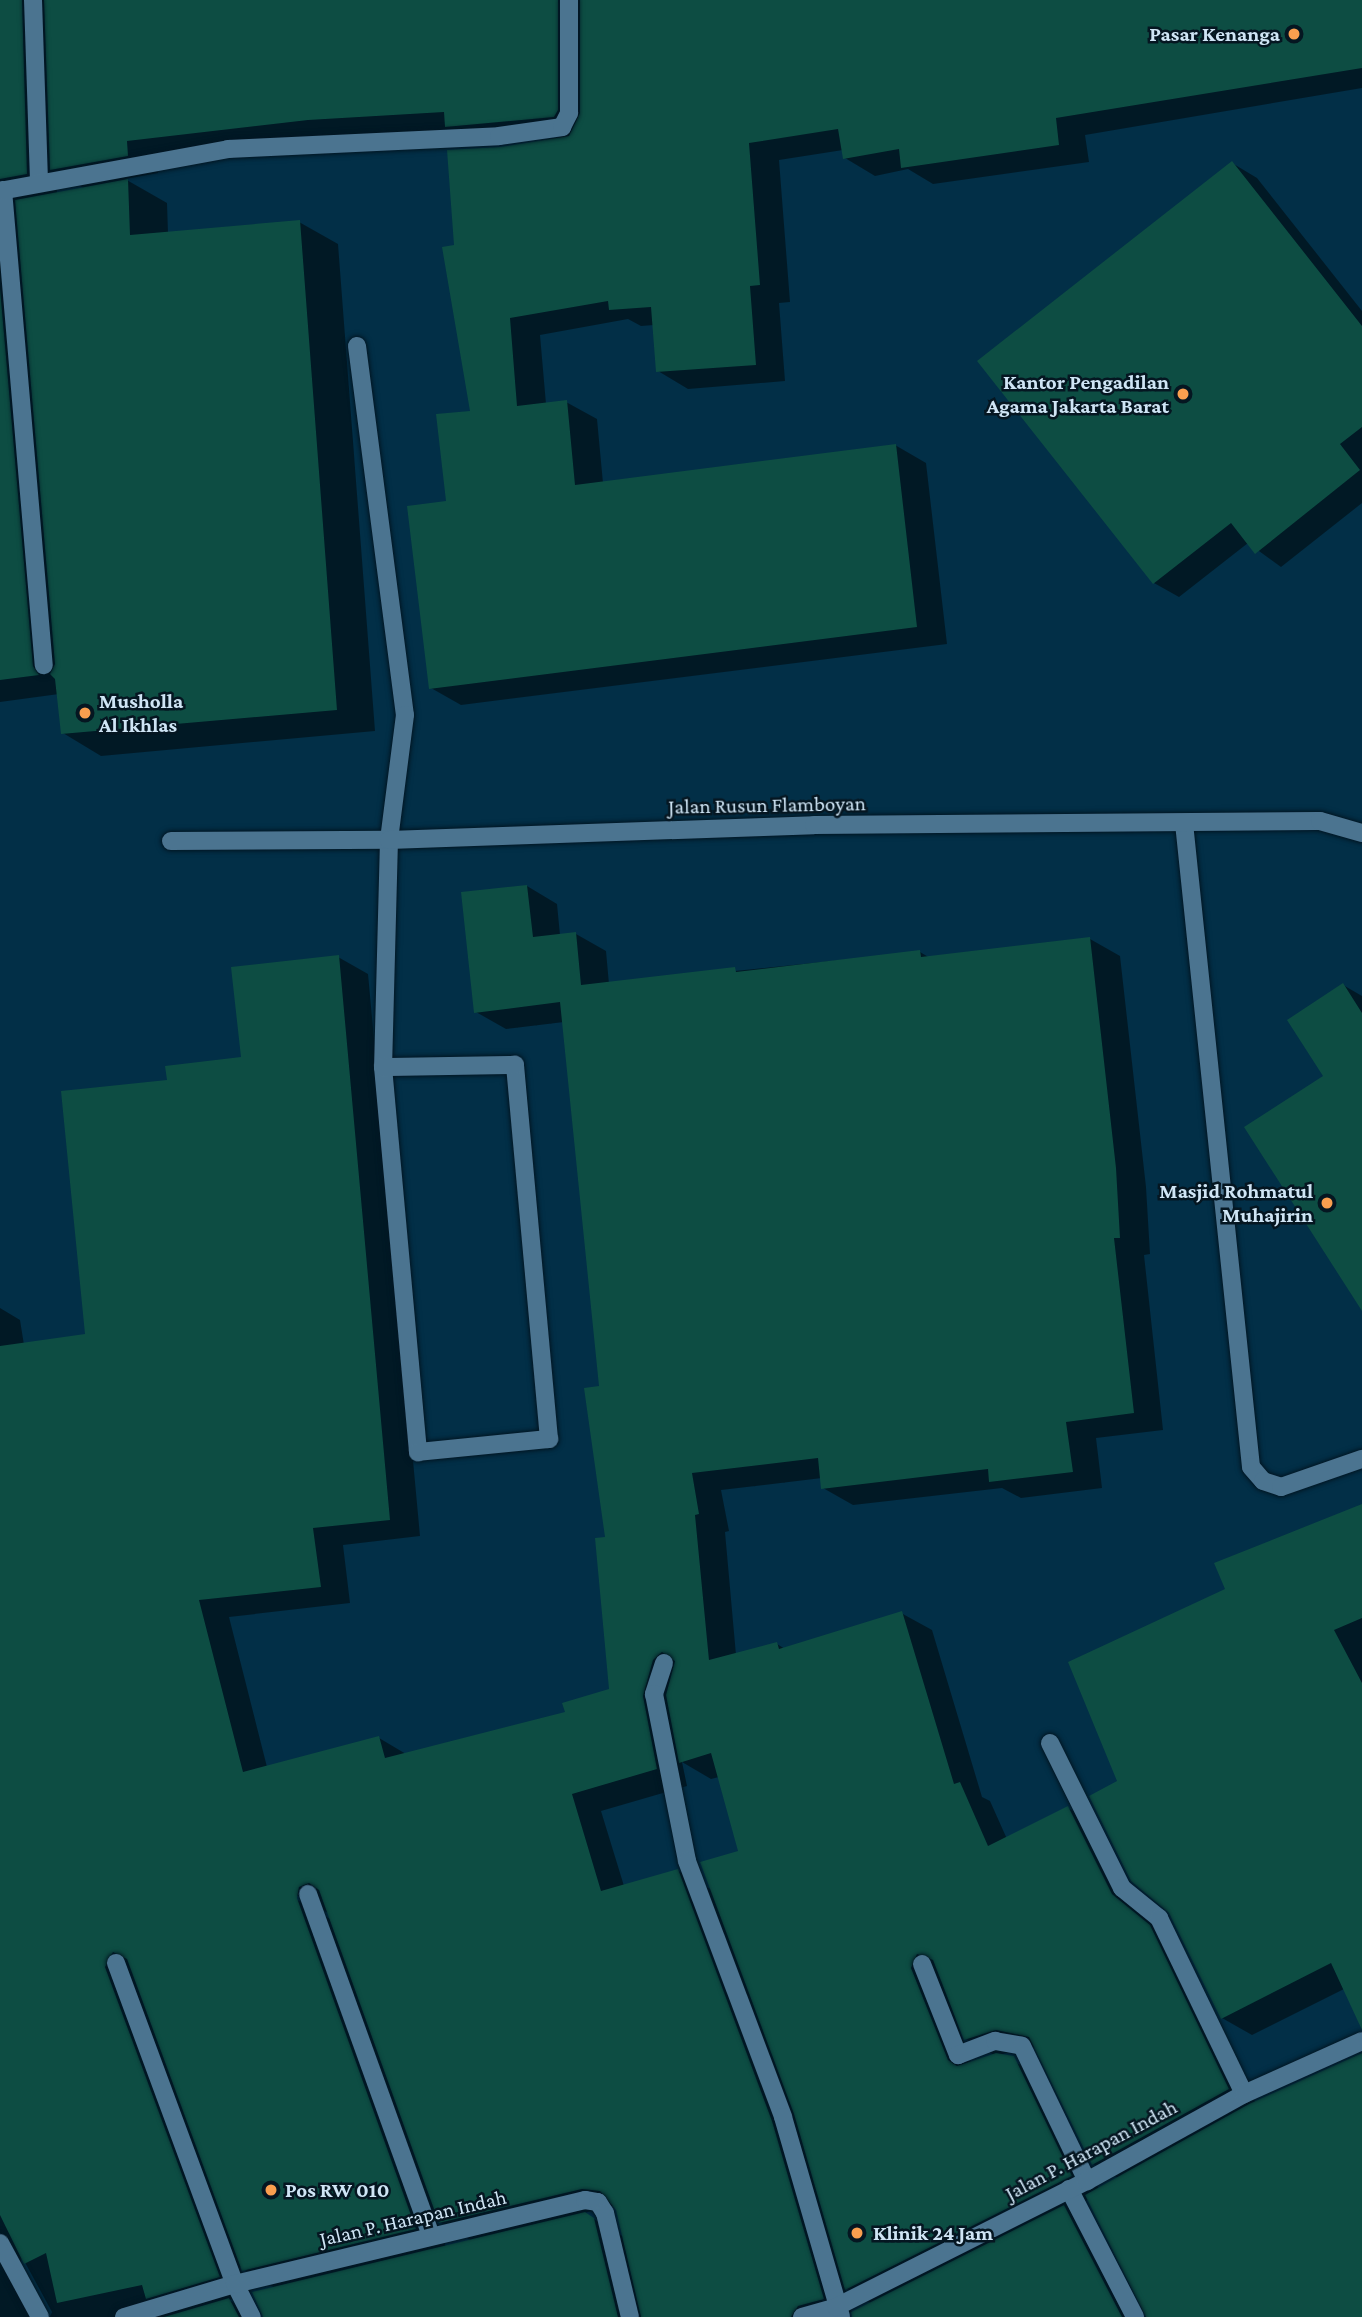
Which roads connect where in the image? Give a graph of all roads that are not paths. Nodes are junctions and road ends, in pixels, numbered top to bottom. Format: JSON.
{"nodes":[{"id":1,"x":33,"y":0,"type":"edge"},
{"id":2,"x":569,"y":0,"type":"edge"},
{"id":3,"x":39,"y":182,"type":"junction"},
{"id":4,"x":2,"y":190,"type":"edge"},
{"id":5,"x":357,"y":346,"type":"dead end"},
{"id":6,"x":44,"y":665,"type":"dead end"},
{"id":7,"x":1184,"y":823,"type":"junction"},
{"id":8,"x":1362,"y":832,"type":"edge"},
{"id":9,"x":389,"y":839,"type":"junction"},
{"id":10,"x":171,"y":841,"type":"dead end"},
{"id":11,"x":383,"y":1068,"type":"junction"},
{"id":12,"x":1362,"y":1459,"type":"edge"},
{"id":13,"x":664,"y":1663,"type":"dead end"},
{"id":14,"x":1049,"y":1743,"type":"dead end"},
{"id":15,"x":308,"y":1894,"type":"dead end"},
{"id":16,"x":116,"y":1963,"type":"dead end"},
{"id":17,"x":922,"y":1964,"type":"dead end"},
{"id":18,"x":1362,"y":2041,"type":"edge"},
{"id":19,"x":1244,"y":2094,"type":"junction"},
{"id":20,"x":1087,"y":2181,"type":"junction"},
{"id":21,"x":1069,"y":2189,"type":"junction"},
{"id":22,"x":431,"y":2236,"type":"junction"},
{"id":23,"x":0,"y":2243,"type":"edge"},
{"id":24,"x":235,"y":2284,"type":"junction"},
{"id":25,"x":839,"y":2312,"type":"edge"},
{"id":26,"x":40,"y":2317,"type":"edge"},
{"id":27,"x":124,"y":2317,"type":"edge"},
{"id":28,"x":252,"y":2317,"type":"edge"},
{"id":29,"x":630,"y":2317,"type":"edge"},
{"id":30,"x":802,"y":2317,"type":"edge"},
{"id":31,"x":1135,"y":2317,"type":"edge"}],
"edges":[{"from":1,"to":3,"type":"street"},
{"from":2,"to":3,"type":"street"},
{"from":3,"to":4,"type":"street"},
{"from":4,"to":6,"type":"street"},
{"from":5,"to":9,"type":"street"},
{"from":7,"to":8,"type":"street","name":"Jalan Rusun Flamboyan"},
{"from":7,"to":9,"type":"street","name":"Jalan Rusun Flamboyan"},
{"from":7,"to":12,"type":"street"},
{"from":9,"to":10,"type":"street","name":"Jalan Rusun Flamboyan"},
{"from":9,"to":11,"type":"street"},
{"from":11,"to":11,"type":"street"},
{"from":13,"to":25,"type":"street"},
{"from":14,"to":19,"type":"street"},
{"from":15,"to":22,"type":"street"},
{"from":16,"to":24,"type":"street"},
{"from":17,"to":20,"type":"street"},
{"from":18,"to":19,"type":"street","name":"Jalan P. Harapan Indah"},
{"from":19,"to":20,"type":"street","name":"Jalan P. Harapan Indah"},
{"from":20,"to":21,"type":"street","name":"Jalan P. Harapan Indah"},
{"from":21,"to":25,"type":"street","name":"Jalan P. Harapan Indah"},
{"from":21,"to":31,"type":"street"},
{"from":22,"to":24,"type":"street","name":"Jalan P. Harapan Indah"},
{"from":22,"to":29,"type":"street","name":"Jalan P. Harapan Indah"},
{"from":23,"to":26,"type":"street"},
{"from":24,"to":27,"type":"street","name":"Jalan P. Harapan Indah"},
{"from":24,"to":28,"type":"street"},
{"from":25,"to":30,"type":"street","name":"Jalan P. Harapan Indah"}]}
